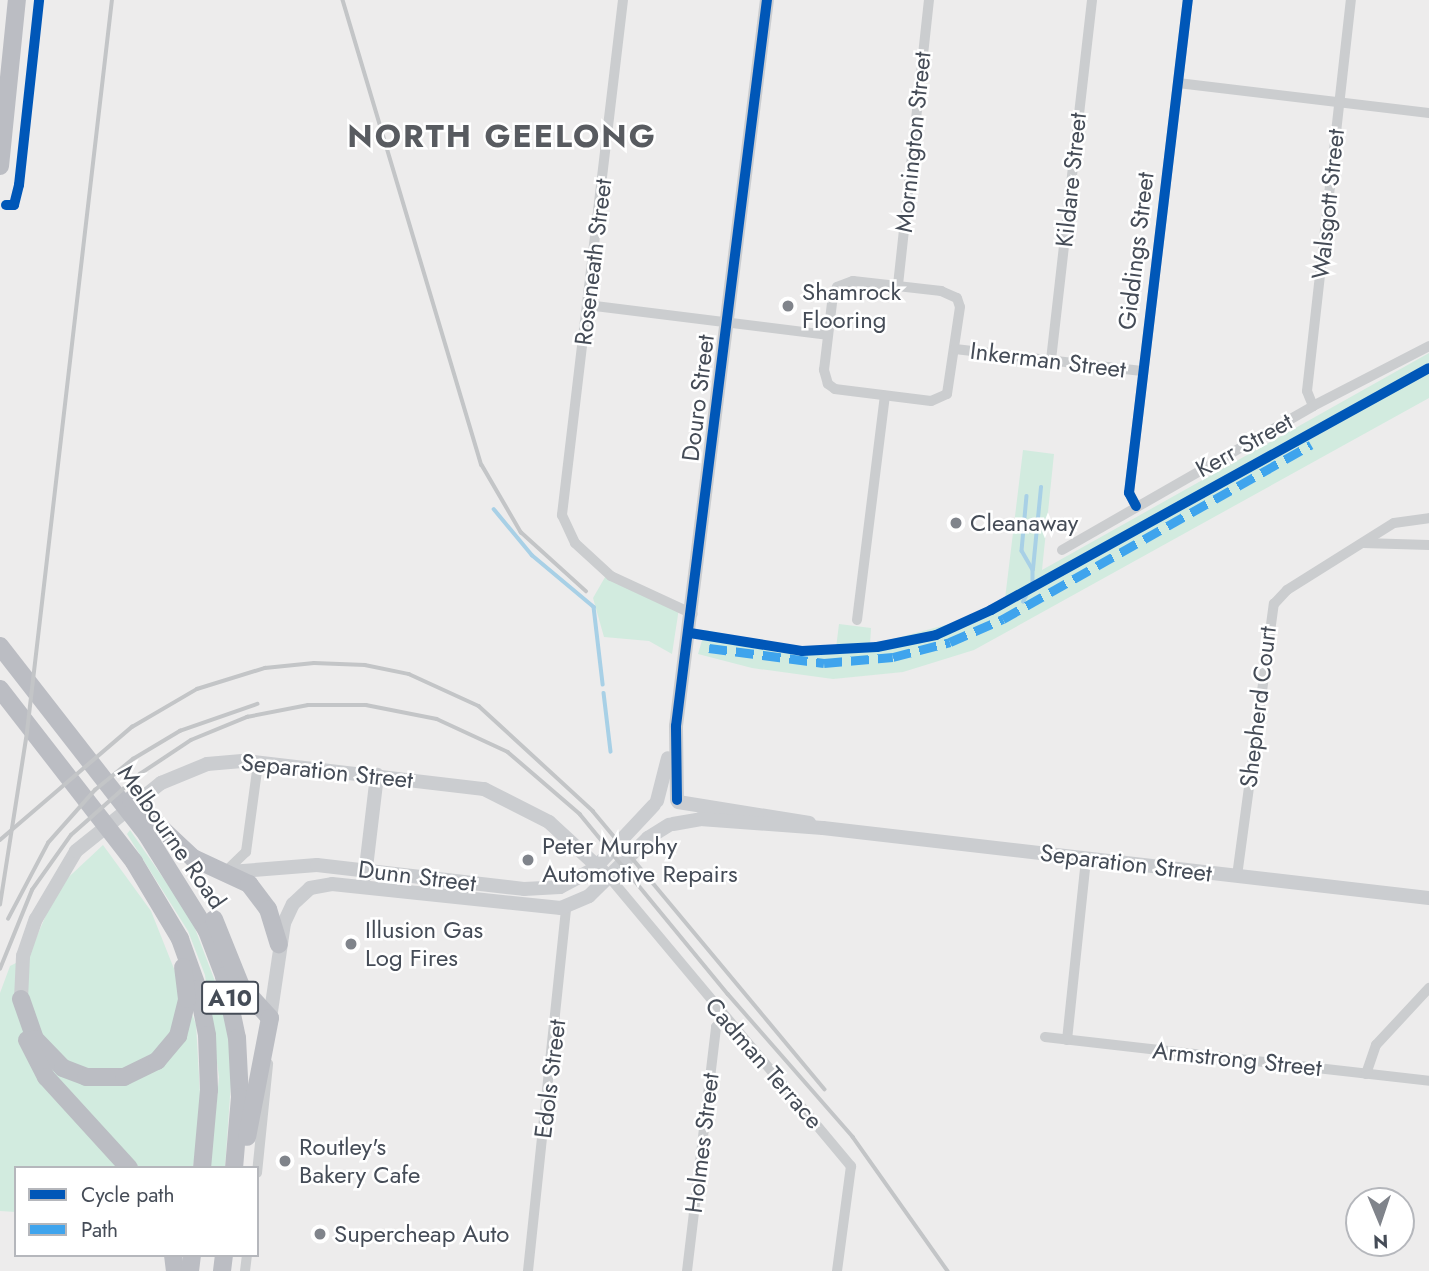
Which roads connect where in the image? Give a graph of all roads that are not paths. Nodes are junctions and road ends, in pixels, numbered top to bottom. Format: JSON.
{"nodes":[{"id":1,"x":17,"y":0,"type":"edge"},
{"id":2,"x":623,"y":0,"type":"edge"},
{"id":3,"x":767,"y":0,"type":"edge"},
{"id":4,"x":929,"y":0,"type":"edge"},
{"id":5,"x":1092,"y":0,"type":"edge"},
{"id":6,"x":1188,"y":0,"type":"edge"},
{"id":7,"x":1351,"y":0,"type":"edge"},
{"id":8,"x":1178,"y":83,"type":"junction"},
{"id":9,"x":1339,"y":102,"type":"junction"},
{"id":10,"x":1429,"y":113,"type":"edge"},
{"id":11,"x":0,"y":166,"type":"edge"},
{"id":12,"x":898,"y":285,"type":"junction"},
{"id":13,"x":587,"y":305,"type":"junction"},
{"id":14,"x":729,"y":322,"type":"junction"},
{"id":15,"x":827,"y":335,"type":"junction"},
{"id":16,"x":1429,"y":346,"type":"edge"},
{"id":17,"x":955,"y":349,"type":"junction"},
{"id":18,"x":1051,"y":359,"type":"junction"},
{"id":19,"x":1142,"y":371,"type":"junction"},
{"id":20,"x":885,"y":396,"type":"junction"},
{"id":21,"x":1313,"y":406,"type":"junction"},
{"id":22,"x":1136,"y":506,"type":"junction"},
{"id":23,"x":1429,"y":518,"type":"edge"},
{"id":24,"x":1362,"y":543,"type":"junction"},
{"id":25,"x":1429,"y":545,"type":"edge"},
{"id":26,"x":1062,"y":550,"type":"dead end"},
{"id":27,"x":693,"y":614,"type":"junction"},
{"id":28,"x":857,"y":620,"type":"dead end"},
{"id":29,"x":0,"y":646,"type":"edge"},
{"id":30,"x":0,"y":689,"type":"edge"},
{"id":31,"x":0,"y":703,"type":"edge"},
{"id":32,"x":676,"y":726,"type":"junction"},
{"id":33,"x":43,"y":744,"type":"junction"},
{"id":34,"x":258,"y":763,"type":"junction"},
{"id":35,"x":377,"y":775,"type":"junction"},
{"id":36,"x":678,"y":801,"type":"junction"},
{"id":37,"x":655,"y":803,"type":"junction"},
{"id":38,"x":143,"y":820,"type":"junction"},
{"id":39,"x":671,"y":824,"type":"junction"},
{"id":40,"x":823,"y":828,"type":"junction"},
{"id":41,"x":154,"y":846,"type":"junction"},
{"id":42,"x":1086,"y":859,"type":"junction"},
{"id":43,"x":599,"y":865,"type":"junction"},
{"id":44,"x":366,"y":869,"type":"junction"},
{"id":45,"x":227,"y":871,"type":"junction"},
{"id":46,"x":1237,"y":876,"type":"junction"},
{"id":47,"x":610,"y":878,"type":"junction"},
{"id":48,"x":560,"y":887,"type":"junction"},
{"id":49,"x":363,"y":888,"type":"junction"},
{"id":50,"x":1429,"y":898,"type":"edge"},
{"id":51,"x":566,"y":907,"type":"junction"},
{"id":52,"x":170,"y":918,"type":"junction"},
{"id":53,"x":279,"y":944,"type":"junction"},
{"id":54,"x":1429,"y":988,"type":"edge"},
{"id":55,"x":21,"y":999,"type":"junction"},
{"id":56,"x":270,"y":1018,"type":"junction"},
{"id":57,"x":725,"y":1018,"type":"junction"},
{"id":58,"x":1045,"y":1037,"type":"dead end"},
{"id":59,"x":1067,"y":1040,"type":"junction"},
{"id":60,"x":1366,"y":1074,"type":"junction"},
{"id":61,"x":1429,"y":1081,"type":"edge"},
{"id":62,"x":127,"y":1166,"type":"edge"},
{"id":63,"x":202,"y":1166,"type":"edge"},
{"id":64,"x":236,"y":1166,"type":"edge"},
{"id":65,"x":236,"y":1166,"type":"edge"},
{"id":66,"x":258,"y":1166,"type":"edge"},
{"id":67,"x":528,"y":1271,"type":"edge"},
{"id":68,"x":687,"y":1271,"type":"edge"},
{"id":69,"x":837,"y":1271,"type":"edge"}],
"edges":[{"from":1,"to":11,"type":"highway"},
{"from":2,"to":13,"type":"street","name":"Roseneath Street"},
{"from":3,"to":14,"type":"main road","name":"Douro Street"},
{"from":4,"to":12,"type":"street","name":"Mornington Street"},
{"from":5,"to":18,"type":"street","name":"Kildare Street"},
{"from":6,"to":8,"type":"street","name":"Giddings Street"},
{"from":7,"to":9,"type":"street","name":"Walsgott Street"},
{"from":8,"to":9,"type":"street"},
{"from":8,"to":19,"type":"street","name":"Giddings Street"},
{"from":9,"to":10,"type":"street"},
{"from":9,"to":21,"type":"street","name":"Walsgott Street"},
{"from":12,"to":15,"type":"street"},
{"from":12,"to":17,"type":"street"},
{"from":13,"to":14,"type":"street"},
{"from":13,"to":27,"type":"street","name":"Roseneath Street"},
{"from":14,"to":15,"type":"street"},
{"from":14,"to":27,"type":"main road","name":"Douro Street"},
{"from":15,"to":20,"type":"street"},
{"from":16,"to":21,"type":"street","name":"Kerr Street"},
{"from":17,"to":18,"type":"street","name":"Inkerman Street"},
{"from":17,"to":20,"type":"street"},
{"from":18,"to":19,"type":"street","name":"Inkerman Street"},
{"from":19,"to":22,"type":"street","name":"Giddings Street"},
{"from":20,"to":28,"type":"street"},
{"from":21,"to":22,"type":"street","name":"Kerr Street"},
{"from":22,"to":26,"type":"street","name":"Kerr Street"},
{"from":23,"to":24,"type":"street","name":"Shepherd Court"},
{"from":24,"to":25,"type":"street"},
{"from":24,"to":46,"type":"street","name":"Shepherd Court"},
{"from":27,"to":32,"type":"main road","name":"Douro Street"},
{"from":29,"to":38,"type":"highway"},
{"from":30,"to":33,"type":"highway","name":"Melbourne Road","number":"A10"},
{"from":31,"to":33,"type":"highway"},
{"from":32,"to":36,"type":"main road","name":"Douro Street"},
{"from":32,"to":37,"type":"main road","name":"Douro Street"},
{"from":33,"to":52,"type":"highway","name":"Melbourne Road","number":"A10"},
{"from":34,"to":35,"type":"main road","name":"Separation Street"},
{"from":34,"to":45,"type":"street"},
{"from":34,"to":55,"type":"main road","name":"Separation Street"},
{"from":35,"to":43,"type":"main road","name":"Separation Street"},
{"from":35,"to":44,"type":"main road"},
{"from":36,"to":37,"type":"main road"},
{"from":36,"to":39,"type":"main road"},
{"from":36,"to":40,"type":"main road","name":"Separation Street"},
{"from":37,"to":39,"type":"main road"},
{"from":37,"to":43,"type":"main road"},
{"from":38,"to":41,"type":"highway","name":"Melbourne Road","number":"A10"},
{"from":38,"to":45,"type":"highway"},
{"from":39,"to":40,"type":"main road","name":"Separation Street"},
{"from":39,"to":47,"type":"main road","name":"Separation Street"},
{"from":40,"to":42,"type":"main road","name":"Separation Street"},
{"from":41,"to":56,"type":"highway"},
{"from":41,"to":64,"type":"highway","name":"Melbourne Road","number":"A10"},
{"from":42,"to":46,"type":"main road","name":"Separation Street"},
{"from":42,"to":59,"type":"street"},
{"from":43,"to":47,"type":"main road"},
{"from":43,"to":48,"type":"main road","name":"Dunn Street"},
{"from":44,"to":45,"type":"main road","name":"Dunn Street"},
{"from":44,"to":48,"type":"main road","name":"Dunn Street"},
{"from":44,"to":49,"type":"main road"},
{"from":45,"to":53,"type":"highway"},
{"from":46,"to":50,"type":"main road","name":"Separation Street"},
{"from":47,"to":51,"type":"main road"},
{"from":47,"to":57,"type":"street","name":"Cadman Terrace"},
{"from":48,"to":51,"type":"main road","name":"Edols Street"},
{"from":49,"to":51,"type":"main road","name":"Dunn Street"},
{"from":49,"to":53,"type":"main road","name":"Dunn Street"},
{"from":51,"to":67,"type":"street","name":"Edols Street"},
{"from":52,"to":55,"type":"highway"},
{"from":52,"to":63,"type":"highway","name":"Melbourne Road","number":"A10"},
{"from":53,"to":56,"type":"main road","name":"Dunn Street"},
{"from":54,"to":60,"type":"street"},
{"from":55,"to":62,"type":"highway"},
{"from":56,"to":65,"type":"highway"},
{"from":56,"to":66,"type":"street"},
{"from":57,"to":68,"type":"street","name":"Holmes Street"},
{"from":57,"to":69,"type":"street","name":"Cadman Terrace"},
{"from":58,"to":59,"type":"street","name":"Armstrong Street"},
{"from":59,"to":60,"type":"street","name":"Armstrong Street"},
{"from":60,"to":61,"type":"street","name":"Armstrong Street"}]}
